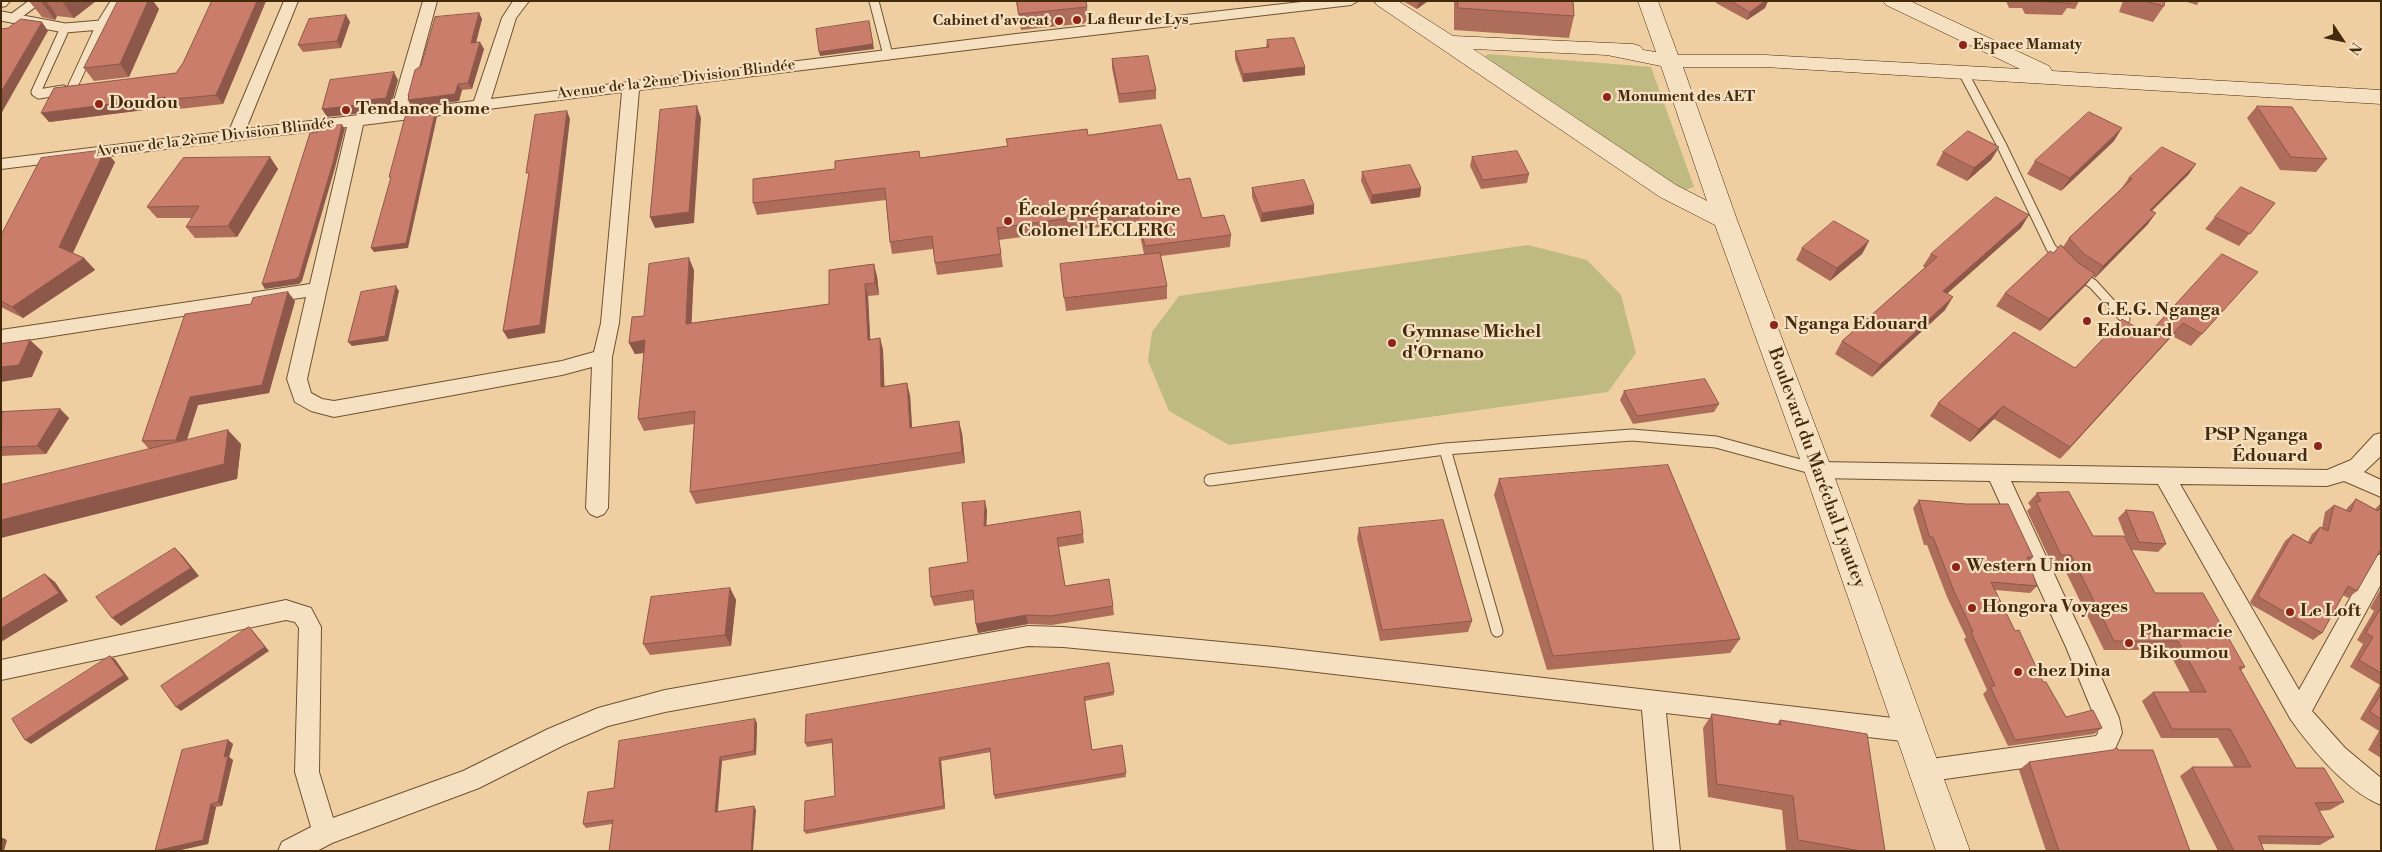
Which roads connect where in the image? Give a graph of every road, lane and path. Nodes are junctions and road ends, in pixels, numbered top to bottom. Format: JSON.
{"nodes":[{"id":1,"x":36,"y":1,"type":"edge"},
{"id":2,"x":116,"y":1,"type":"edge"},
{"id":3,"x":291,"y":1,"type":"edge"},
{"id":4,"x":430,"y":1,"type":"edge"},
{"id":5,"x":522,"y":1,"type":"edge"},
{"id":6,"x":874,"y":1,"type":"edge"},
{"id":7,"x":1351,"y":1,"type":"edge"},
{"id":8,"x":1384,"y":1,"type":"edge"},
{"id":9,"x":1648,"y":1,"type":"edge"},
{"id":10,"x":1893,"y":1,"type":"edge"},
{"id":11,"x":1,"y":16,"type":"edge"},
{"id":12,"x":13,"y":18,"type":"junction"},
{"id":13,"x":101,"y":24,"type":"junction"},
{"id":14,"x":65,"y":28,"type":"junction"},
{"id":15,"x":1448,"y":42,"type":"junction"},
{"id":16,"x":888,"y":54,"type":"junction"},
{"id":17,"x":1667,"y":55,"type":"junction"},
{"id":18,"x":1765,"y":61,"type":"junction"},
{"id":19,"x":1709,"y":62,"type":"junction"},
{"id":20,"x":1963,"y":72,"type":"junction"},
{"id":21,"x":2055,"y":77,"type":"junction"},
{"id":22,"x":631,"y":86,"type":"junction"},
{"id":23,"x":1679,"y":86,"type":"junction"},
{"id":24,"x":72,"y":88,"type":"junction"},
{"id":25,"x":82,"y":88,"type":"edge"},
{"id":26,"x":2381,"y":97,"type":"edge"},
{"id":27,"x":482,"y":104,"type":"junction"},
{"id":28,"x":398,"y":114,"type":"junction"},
{"id":29,"x":356,"y":121,"type":"junction"},
{"id":30,"x":236,"y":136,"type":"junction"},
{"id":31,"x":1,"y":164,"type":"edge"},
{"id":32,"x":1725,"y":220,"type":"junction"},
{"id":33,"x":318,"y":289,"type":"junction"},
{"id":34,"x":2125,"y":320,"type":"edge"},
{"id":35,"x":1,"y":337,"type":"edge"},
{"id":36,"x":602,"y":357,"type":"junction"},
{"id":37,"x":2381,"y":441,"type":"edge"},
{"id":38,"x":1445,"y":449,"type":"junction"},
{"id":39,"x":1818,"y":470,"type":"junction"},
{"id":40,"x":1997,"y":472,"type":"junction"},
{"id":41,"x":2347,"y":473,"type":"junction"},
{"id":42,"x":2165,"y":477,"type":"junction"},
{"id":43,"x":1210,"y":480,"type":"dead end"},
{"id":44,"x":2381,"y":488,"type":"edge"},
{"id":45,"x":597,"y":508,"type":"dead end"},
{"id":46,"x":2381,"y":563,"type":"edge"},
{"id":47,"x":1497,"y":631,"type":"dead end"},
{"id":48,"x":1,"y":670,"type":"edge"},
{"id":49,"x":1654,"y":701,"type":"junction"},
{"id":50,"x":2299,"y":712,"type":"junction"},
{"id":51,"x":1910,"y":731,"type":"junction"},
{"id":52,"x":1924,"y":771,"type":"junction"},
{"id":53,"x":2381,"y":793,"type":"edge"},
{"id":54,"x":325,"y":833,"type":"junction"},
{"id":55,"x":292,"y":851,"type":"edge"},
{"id":56,"x":1667,"y":851,"type":"edge"},
{"id":57,"x":1953,"y":851,"type":"edge"}],
"edges":[{"from":1,"to":12,"type":"lane"},
{"from":2,"to":13,"type":"lane"},
{"from":3,"to":30,"type":"street"},
{"from":4,"to":28,"type":"street"},
{"from":5,"to":27,"type":"street"},
{"from":6,"to":16,"type":"lane"},
{"from":7,"to":16,"type":"street","name":"Avenue de la 2ème Division Blindée"},
{"from":8,"to":15,"type":"main road"},
{"from":9,"to":17,"type":"main road","name":"Boulevard du Maréchal Lyautey"},
{"from":10,"to":21,"type":"main road"},
{"from":11,"to":12,"type":"lane"},
{"from":12,"to":14,"type":"lane"},
{"from":13,"to":14,"type":"lane"},
{"from":13,"to":24,"type":"lane"},
{"from":14,"to":24,"type":"lane"},
{"from":15,"to":17,"type":"main road"},
{"from":15,"to":32,"type":"main road"},
{"from":16,"to":22,"type":"street","name":"Avenue de la 2ème Division Blindée"},
{"from":17,"to":18,"type":"main road"},
{"from":17,"to":19,"type":"main road"},
{"from":17,"to":23,"type":"main road","name":"Boulevard du Maréchal Lyautey"},
{"from":18,"to":19,"type":"main road"},
{"from":18,"to":20,"type":"main road"},
{"from":19,"to":23,"type":"main road"},
{"from":20,"to":21,"type":"main road"},
{"from":20,"to":34,"type":"lane"},
{"from":21,"to":26,"type":"main road"},
{"from":22,"to":27,"type":"street","name":"Avenue de la 2ème Division Blindée"},
{"from":22,"to":36,"type":"street"},
{"from":23,"to":32,"type":"main road","name":"Boulevard du Maréchal Lyautey"},
{"from":24,"to":25,"type":"lane"},
{"from":27,"to":28,"type":"street","name":"Avenue de la 2ème Division Blindée"},
{"from":28,"to":29,"type":"street","name":"Avenue de la 2ème Division Blindée"},
{"from":29,"to":30,"type":"street","name":"Avenue de la 2ème Division Blindée"},
{"from":29,"to":33,"type":"street"},
{"from":30,"to":31,"type":"street","name":"Avenue de la 2ème Division Blindée"},
{"from":32,"to":39,"type":"main road","name":"Boulevard du Maréchal Lyautey"},
{"from":33,"to":35,"type":"street"},
{"from":33,"to":36,"type":"street"},
{"from":36,"to":45,"type":"street"},
{"from":37,"to":41,"type":"street"},
{"from":38,"to":39,"type":"lane"},
{"from":38,"to":43,"type":"lane"},
{"from":38,"to":47,"type":"lane"},
{"from":39,"to":40,"type":"street"},
{"from":39,"to":51,"type":"main road","name":"Boulevard du Maréchal Lyautey"},
{"from":40,"to":42,"type":"street"},
{"from":40,"to":52,"type":"street"},
{"from":41,"to":42,"type":"street"},
{"from":41,"to":44,"type":"street"},
{"from":42,"to":50,"type":"street"},
{"from":46,"to":50,"type":"street"},
{"from":48,"to":54,"type":"street"},
{"from":49,"to":51,"type":"street"},
{"from":49,"to":54,"type":"street"},
{"from":49,"to":56,"type":"street"},
{"from":50,"to":53,"type":"street"},
{"from":51,"to":52,"type":"main road","name":"Boulevard du Maréchal Lyautey"},
{"from":52,"to":57,"type":"main road","name":"Boulevard du Maréchal Lyautey"},
{"from":54,"to":55,"type":"street"}]}
